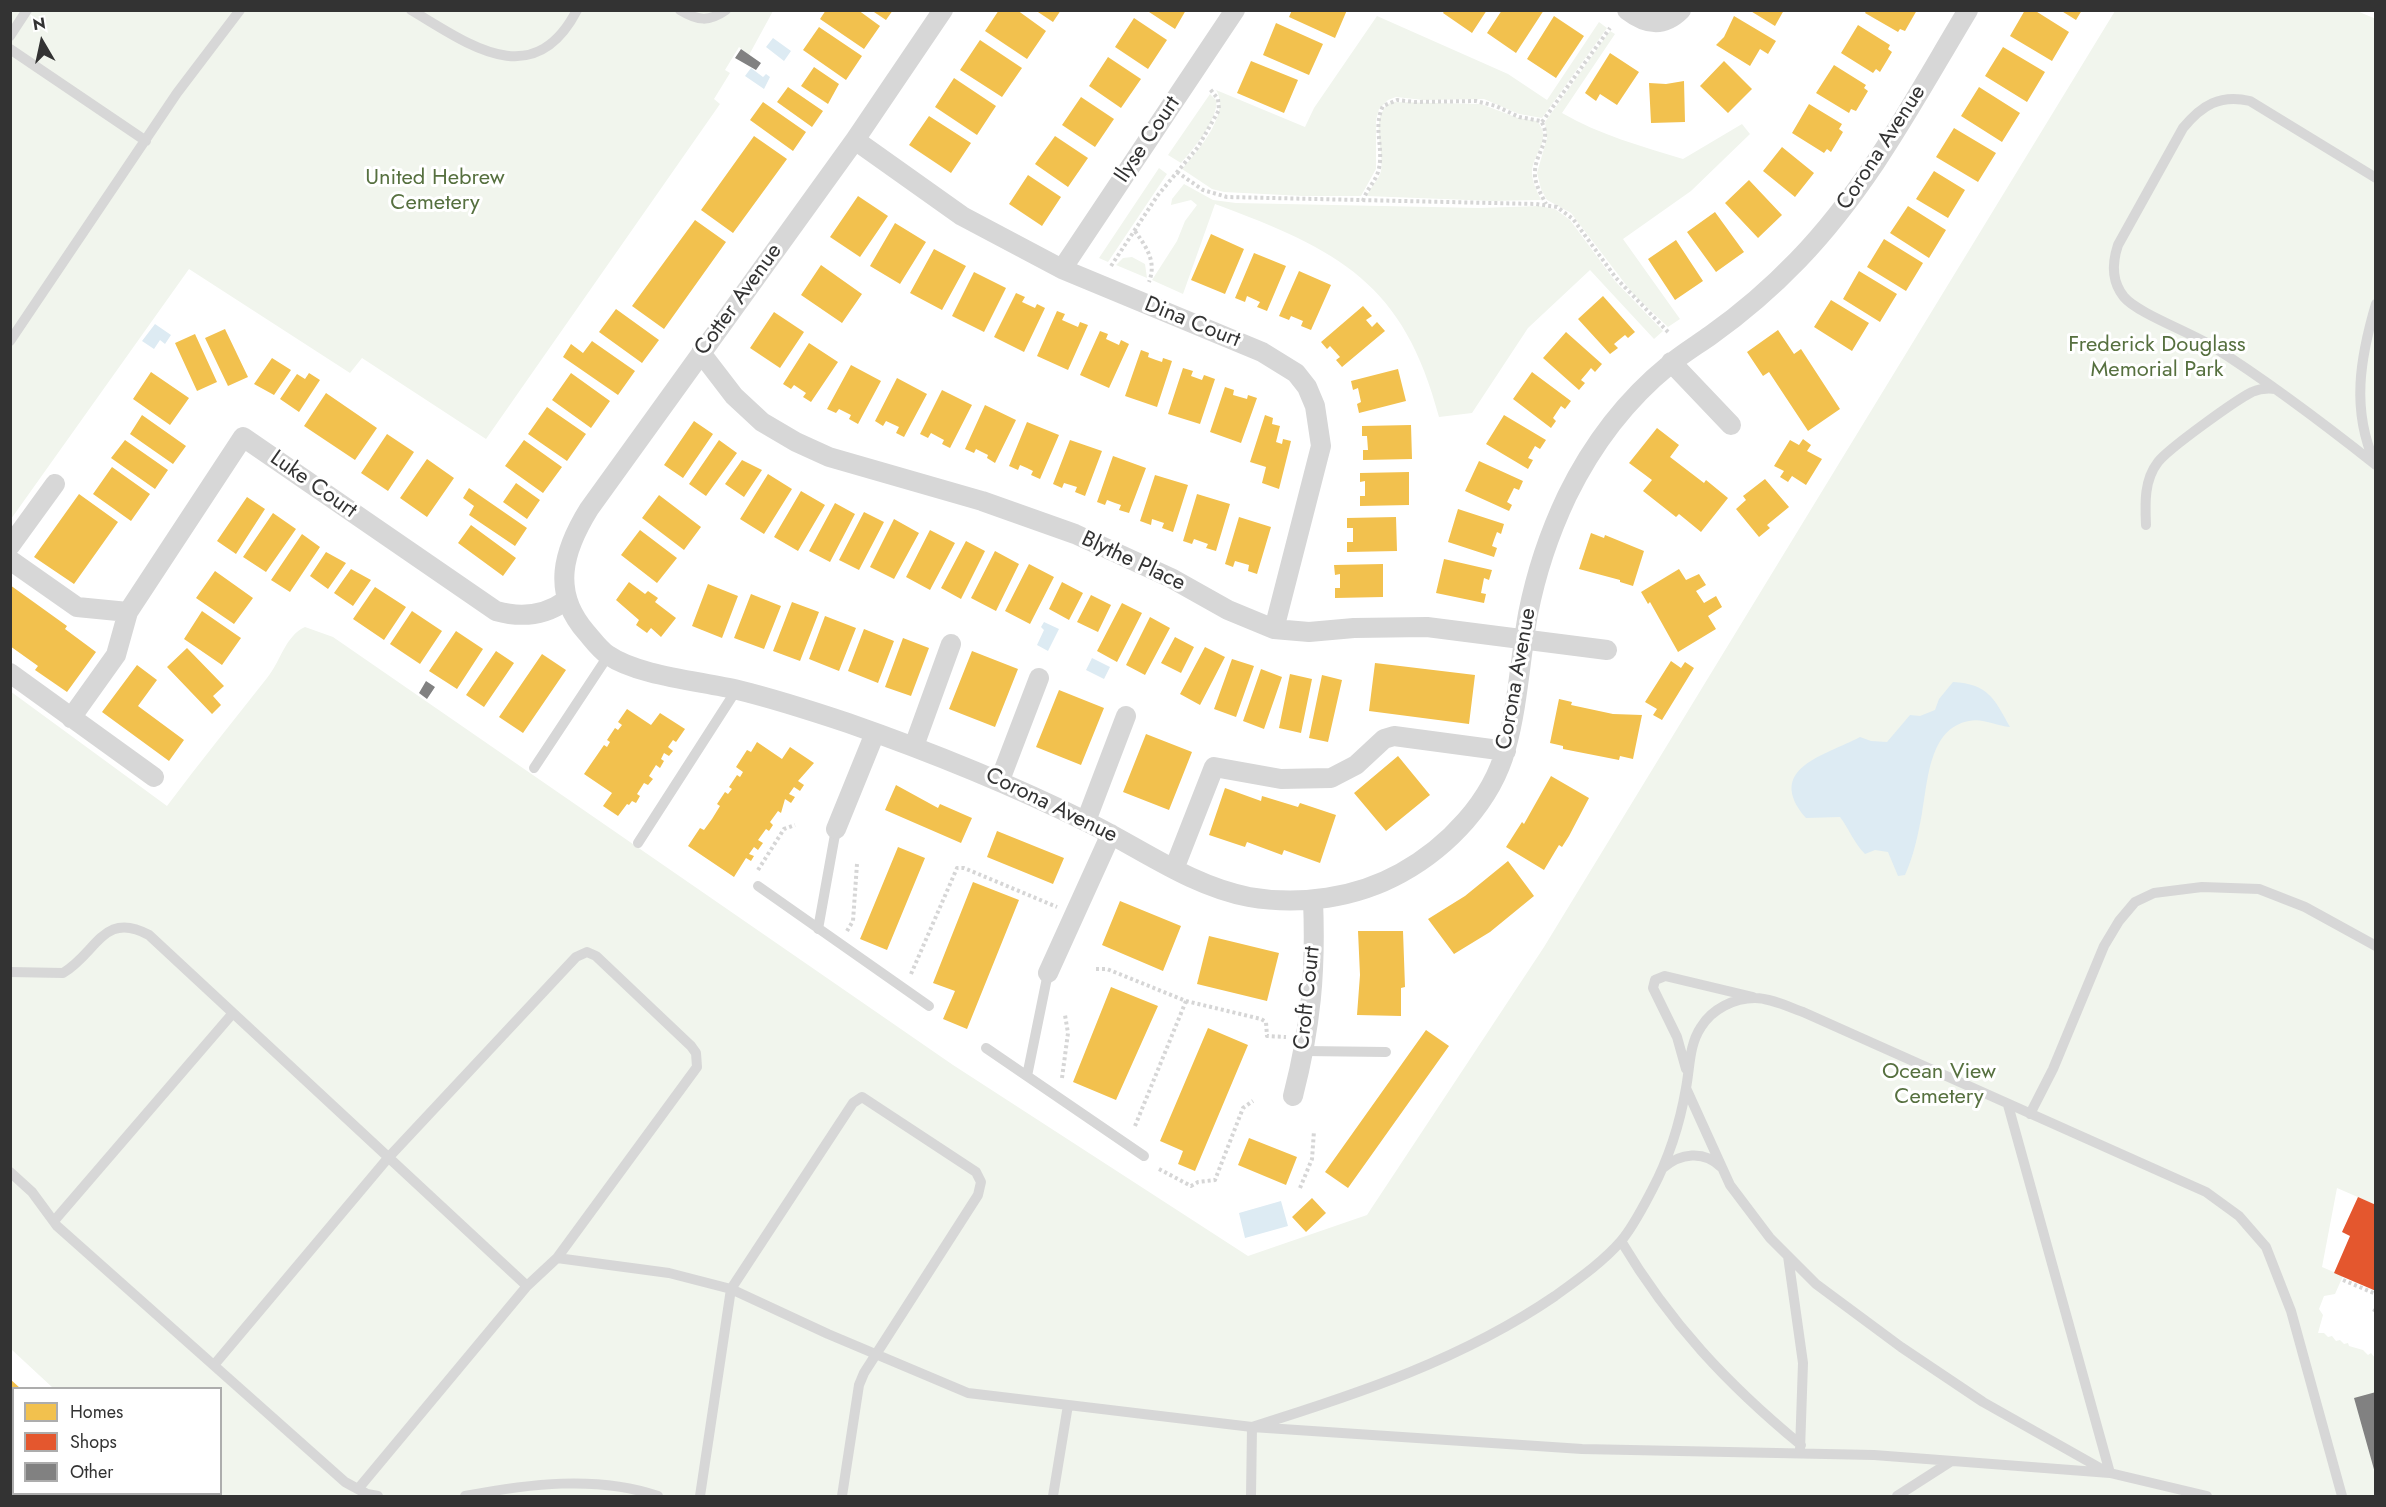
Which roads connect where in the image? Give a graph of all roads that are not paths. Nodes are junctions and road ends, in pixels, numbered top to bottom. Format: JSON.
{"nodes":[{"id":1,"x":27,"y":10,"type":"edge"},
{"id":2,"x":240,"y":10,"type":"edge"},
{"id":3,"x":411,"y":10,"type":"edge"},
{"id":4,"x":577,"y":10,"type":"edge"},
{"id":5,"x":680,"y":10,"type":"edge"},
{"id":6,"x":726,"y":10,"type":"edge"},
{"id":7,"x":943,"y":10,"type":"edge"},
{"id":8,"x":1235,"y":10,"type":"edge"},
{"id":9,"x":1627,"y":10,"type":"edge"},
{"id":10,"x":1681,"y":10,"type":"edge"},
{"id":11,"x":1968,"y":10,"type":"edge"},
{"id":12,"x":10,"y":36,"type":"edge"},
{"id":13,"x":10,"y":49,"type":"edge"},
{"id":14,"x":855,"y":140,"type":"junction"},
{"id":15,"x":146,"y":141,"type":"junction"},
{"id":16,"x":2376,"y":178,"type":"edge"},
{"id":17,"x":1062,"y":269,"type":"junction"},
{"id":18,"x":2376,"y":303,"type":"edge"},
{"id":19,"x":10,"y":341,"type":"edge"},
{"id":20,"x":700,"y":353,"type":"junction"},
{"id":21,"x":1671,"y":362,"type":"junction"},
{"id":22,"x":2275,"y":389,"type":"junction"},
{"id":23,"x":1731,"y":425,"type":"dead end"},
{"id":24,"x":2376,"y":464,"type":"edge"},
{"id":25,"x":55,"y":484,"type":"dead end"},
{"id":26,"x":2146,"y":525,"type":"dead end"},
{"id":27,"x":10,"y":546,"type":"edge"},
{"id":28,"x":10,"y":560,"type":"edge"},
{"id":29,"x":565,"y":601,"type":"junction"},
{"id":30,"x":128,"y":612,"type":"junction"},
{"id":31,"x":1274,"y":629,"type":"junction"},
{"id":32,"x":1524,"y":638,"type":"junction"},
{"id":33,"x":951,"y":644,"type":"dead end"},
{"id":34,"x":1607,"y":650,"type":"dead end"},
{"id":35,"x":608,"y":656,"type":"junction"},
{"id":36,"x":10,"y":673,"type":"edge"},
{"id":37,"x":1039,"y":678,"type":"dead end"},
{"id":38,"x":737,"y":690,"type":"junction"},
{"id":39,"x":1126,"y":716,"type":"dead end"},
{"id":40,"x":71,"y":718,"type":"junction"},
{"id":41,"x":875,"y":733,"type":"junction"},
{"id":42,"x":915,"y":746,"type":"junction"},
{"id":43,"x":1506,"y":751,"type":"junction"},
{"id":44,"x":534,"y":768,"type":"dead end"},
{"id":45,"x":154,"y":777,"type":"dead end"},
{"id":46,"x":1000,"y":780,"type":"junction"},
{"id":47,"x":1086,"y":821,"type":"junction"},
{"id":48,"x":836,"y":829,"type":"joint"},
{"id":49,"x":1111,"y":834,"type":"junction"},
{"id":50,"x":638,"y":843,"type":"dead end"},
{"id":51,"x":1174,"y":869,"type":"junction"},
{"id":52,"x":758,"y":886,"type":"dead end"},
{"id":53,"x":1313,"y":900,"type":"junction"},
{"id":54,"x":818,"y":929,"type":"junction"},
{"id":55,"x":2376,"y":946,"type":"edge"},
{"id":56,"x":10,"y":972,"type":"edge"},
{"id":57,"x":1048,"y":973,"type":"joint"},
{"id":58,"x":1756,"y":998,"type":"junction"},
{"id":59,"x":929,"y":1006,"type":"dead end"},
{"id":60,"x":232,"y":1013,"type":"junction"},
{"id":61,"x":986,"y":1048,"type":"dead end"},
{"id":62,"x":1304,"y":1052,"type":"junction"},
{"id":63,"x":1386,"y":1052,"type":"dead end"},
{"id":64,"x":1027,"y":1076,"type":"junction"},
{"id":65,"x":1687,"y":1083,"type":"junction"},
{"id":66,"x":1293,"y":1096,"type":"dead end"},
{"id":67,"x":2008,"y":1105,"type":"junction"},
{"id":68,"x":2030,"y":1114,"type":"junction"},
{"id":69,"x":1144,"y":1156,"type":"dead end"},
{"id":70,"x":388,"y":1158,"type":"junction"},
{"id":71,"x":1721,"y":1167,"type":"junction"},
{"id":72,"x":1660,"y":1170,"type":"junction"},
{"id":73,"x":10,"y":1172,"type":"edge"},
{"id":74,"x":54,"y":1221,"type":"junction"},
{"id":75,"x":1621,"y":1240,"type":"junction"},
{"id":76,"x":1788,"y":1256,"type":"junction"},
{"id":77,"x":557,"y":1258,"type":"junction"},
{"id":78,"x":527,"y":1286,"type":"junction"},
{"id":79,"x":731,"y":1289,"type":"junction"},
{"id":80,"x":875,"y":1354,"type":"junction"},
{"id":81,"x":214,"y":1365,"type":"junction"},
{"id":82,"x":1068,"y":1405,"type":"junction"},
{"id":83,"x":1252,"y":1427,"type":"junction"},
{"id":84,"x":1800,"y":1449,"type":"junction"},
{"id":85,"x":1950,"y":1462,"type":"junction"},
{"id":86,"x":2110,"y":1473,"type":"junction"},
{"id":87,"x":358,"y":1489,"type":"junction"},
{"id":88,"x":378,"y":1497,"type":"edge"},
{"id":89,"x":465,"y":1497,"type":"edge"},
{"id":90,"x":658,"y":1497,"type":"edge"},
{"id":91,"x":700,"y":1497,"type":"edge"},
{"id":92,"x":842,"y":1497,"type":"edge"},
{"id":93,"x":1053,"y":1497,"type":"edge"},
{"id":94,"x":1251,"y":1497,"type":"edge"},
{"id":95,"x":1898,"y":1497,"type":"edge"},
{"id":96,"x":2207,"y":1497,"type":"edge"},
{"id":97,"x":2342,"y":1497,"type":"edge"}],
"edges":[{"from":1,"to":12,"type":"lane"},
{"from":2,"to":15,"type":"lane"},
{"from":3,"to":4,"type":"lane"},
{"from":5,"to":6,"type":"lane"},
{"from":7,"to":14,"type":"street","name":"Cotter Avenue"},
{"from":8,"to":17,"type":"street","name":"Ilyse Court"},
{"from":9,"to":10,"type":"street"},
{"from":11,"to":21,"type":"street","name":"Corona Avenue"},
{"from":13,"to":15,"type":"lane"},
{"from":14,"to":17,"type":"street","name":"Dina Court"},
{"from":14,"to":20,"type":"street","name":"Cotter Avenue"},
{"from":15,"to":19,"type":"lane"},
{"from":16,"to":22,"type":"lane"},
{"from":17,"to":31,"type":"street","name":"Dina Court"},
{"from":18,"to":24,"type":"lane"},
{"from":20,"to":29,"type":"street","name":"Cotter Avenue"},
{"from":20,"to":31,"type":"street","name":"Blythe Place"},
{"from":21,"to":23,"type":"street"},
{"from":21,"to":32,"type":"street","name":"Corona Avenue"},
{"from":22,"to":24,"type":"lane"},
{"from":22,"to":26,"type":"lane"},
{"from":25,"to":27,"type":"street"},
{"from":28,"to":30,"type":"street"},
{"from":29,"to":30,"type":"street","name":"Luke Court"},
{"from":29,"to":35,"type":"street","name":"Corona Avenue"},
{"from":30,"to":40,"type":"street"},
{"from":31,"to":32,"type":"street","name":"Blythe Place"},
{"from":32,"to":34,"type":"street","name":"Blythe Place"},
{"from":32,"to":43,"type":"street","name":"Corona Avenue"},
{"from":33,"to":42,"type":"street"},
{"from":35,"to":38,"type":"street","name":"Corona Avenue"},
{"from":35,"to":44,"type":"lane"},
{"from":36,"to":40,"type":"street"},
{"from":37,"to":46,"type":"street"},
{"from":38,"to":41,"type":"street","name":"Corona Avenue"},
{"from":38,"to":50,"type":"lane"},
{"from":39,"to":47,"type":"street"},
{"from":40,"to":45,"type":"street"},
{"from":41,"to":42,"type":"street","name":"Corona Avenue"},
{"from":41,"to":48,"type":"street"},
{"from":42,"to":46,"type":"street","name":"Corona Avenue"},
{"from":43,"to":51,"type":"street"},
{"from":43,"to":53,"type":"street","name":"Corona Avenue"},
{"from":46,"to":47,"type":"street","name":"Corona Avenue"},
{"from":47,"to":49,"type":"street","name":"Corona Avenue"},
{"from":48,"to":54,"type":"lane"},
{"from":49,"to":51,"type":"street","name":"Corona Avenue"},
{"from":49,"to":57,"type":"street"},
{"from":51,"to":53,"type":"street","name":"Corona Avenue"},
{"from":52,"to":54,"type":"lane"},
{"from":53,"to":62,"type":"street","name":"Croft Court"},
{"from":54,"to":59,"type":"lane"},
{"from":55,"to":68,"type":"lane"},
{"from":56,"to":60,"type":"lane"},
{"from":57,"to":64,"type":"lane"},
{"from":58,"to":65,"type":"lane"},
{"from":58,"to":65,"type":"lane"},
{"from":58,"to":67,"type":"lane"},
{"from":60,"to":70,"type":"lane"},
{"from":60,"to":74,"type":"lane"},
{"from":61,"to":64,"type":"lane"},
{"from":62,"to":63,"type":"lane"},
{"from":62,"to":66,"type":"street","name":"Croft Court"},
{"from":64,"to":69,"type":"lane"},
{"from":65,"to":71,"type":"lane"},
{"from":65,"to":72,"type":"lane"},
{"from":67,"to":68,"type":"lane"},
{"from":67,"to":86,"type":"lane"},
{"from":68,"to":97,"type":"lane"},
{"from":70,"to":77,"type":"lane"},
{"from":70,"to":78,"type":"lane"},
{"from":70,"to":81,"type":"lane"},
{"from":71,"to":72,"type":"lane"},
{"from":71,"to":76,"type":"lane"},
{"from":72,"to":75,"type":"lane"},
{"from":73,"to":74,"type":"lane"},
{"from":74,"to":81,"type":"lane"},
{"from":75,"to":83,"type":"lane"},
{"from":75,"to":84,"type":"lane"},
{"from":76,"to":84,"type":"lane"},
{"from":76,"to":86,"type":"lane"},
{"from":77,"to":78,"type":"lane"},
{"from":77,"to":79,"type":"lane"},
{"from":78,"to":87,"type":"lane"},
{"from":79,"to":80,"type":"lane"},
{"from":79,"to":80,"type":"lane"},
{"from":79,"to":91,"type":"lane"},
{"from":80,"to":82,"type":"lane"},
{"from":80,"to":92,"type":"lane"},
{"from":81,"to":87,"type":"lane"},
{"from":82,"to":83,"type":"lane"},
{"from":82,"to":93,"type":"lane"},
{"from":83,"to":84,"type":"lane"},
{"from":83,"to":94,"type":"lane"},
{"from":84,"to":85,"type":"lane"},
{"from":85,"to":86,"type":"lane"},
{"from":85,"to":95,"type":"lane"},
{"from":86,"to":96,"type":"lane"},
{"from":87,"to":88,"type":"lane"},
{"from":89,"to":90,"type":"lane"}]}
